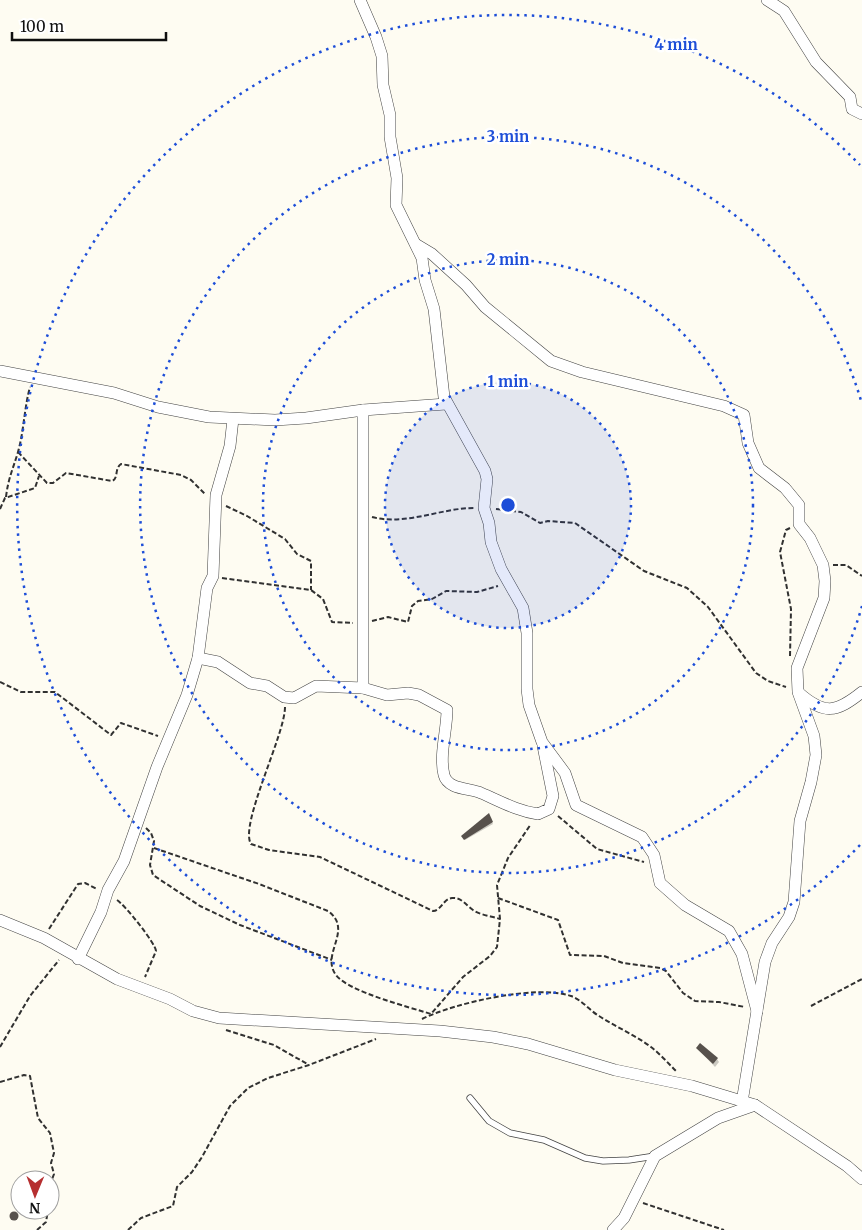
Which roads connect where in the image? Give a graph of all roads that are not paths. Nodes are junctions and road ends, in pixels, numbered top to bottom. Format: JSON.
{"nodes":[{"id":1,"x":360,"y":0,"type":"edge"},
{"id":2,"x":767,"y":0,"type":"edge"},
{"id":3,"x":862,"y":114,"type":"edge"},
{"id":4,"x":417,"y":245,"type":"junction"},
{"id":5,"x":0,"y":371,"type":"edge"},
{"id":6,"x":446,"y":404,"type":"junction"},
{"id":7,"x":363,"y":410,"type":"junction"},
{"id":8,"x":233,"y":419,"type":"junction"},
{"id":9,"x":198,"y":658,"type":"junction"},
{"id":10,"x":363,"y":688,"type":"junction"},
{"id":11,"x":798,"y":692,"type":"junction"},
{"id":12,"x":862,"y":692,"type":"edge"},
{"id":13,"x":542,"y":742,"type":"junction"},
{"id":14,"x":0,"y":920,"type":"edge"},
{"id":15,"x":78,"y":959,"type":"junction"},
{"id":16,"x":757,"y":1011,"type":"junction"},
{"id":17,"x":470,"y":1098,"type":"dead end"},
{"id":18,"x":742,"y":1102,"type":"junction"},
{"id":19,"x":755,"y":1105,"type":"junction"},
{"id":20,"x":655,"y":1156,"type":"junction"},
{"id":21,"x":862,"y":1179,"type":"edge"},
{"id":22,"x":613,"y":1230,"type":"edge"}],
"edges":[{"from":1,"to":4,"type":"street"},
{"from":2,"to":3,"type":"street"},
{"from":4,"to":6,"type":"street"},
{"from":4,"to":11,"type":"street"},
{"from":5,"to":8,"type":"street"},
{"from":6,"to":7,"type":"street"},
{"from":6,"to":13,"type":"street"},
{"from":7,"to":8,"type":"street"},
{"from":7,"to":10,"type":"street"},
{"from":8,"to":9,"type":"street"},
{"from":9,"to":10,"type":"street"},
{"from":9,"to":15,"type":"street"},
{"from":10,"to":13,"type":"street"},
{"from":11,"to":12,"type":"street"},
{"from":11,"to":16,"type":"street"},
{"from":13,"to":16,"type":"street"},
{"from":14,"to":15,"type":"street"},
{"from":15,"to":18,"type":"street"},
{"from":16,"to":18,"type":"street"},
{"from":17,"to":20,"type":"lane"},
{"from":18,"to":19,"type":"street"},
{"from":19,"to":20,"type":"street"},
{"from":19,"to":21,"type":"street"},
{"from":20,"to":22,"type":"street"}]}
